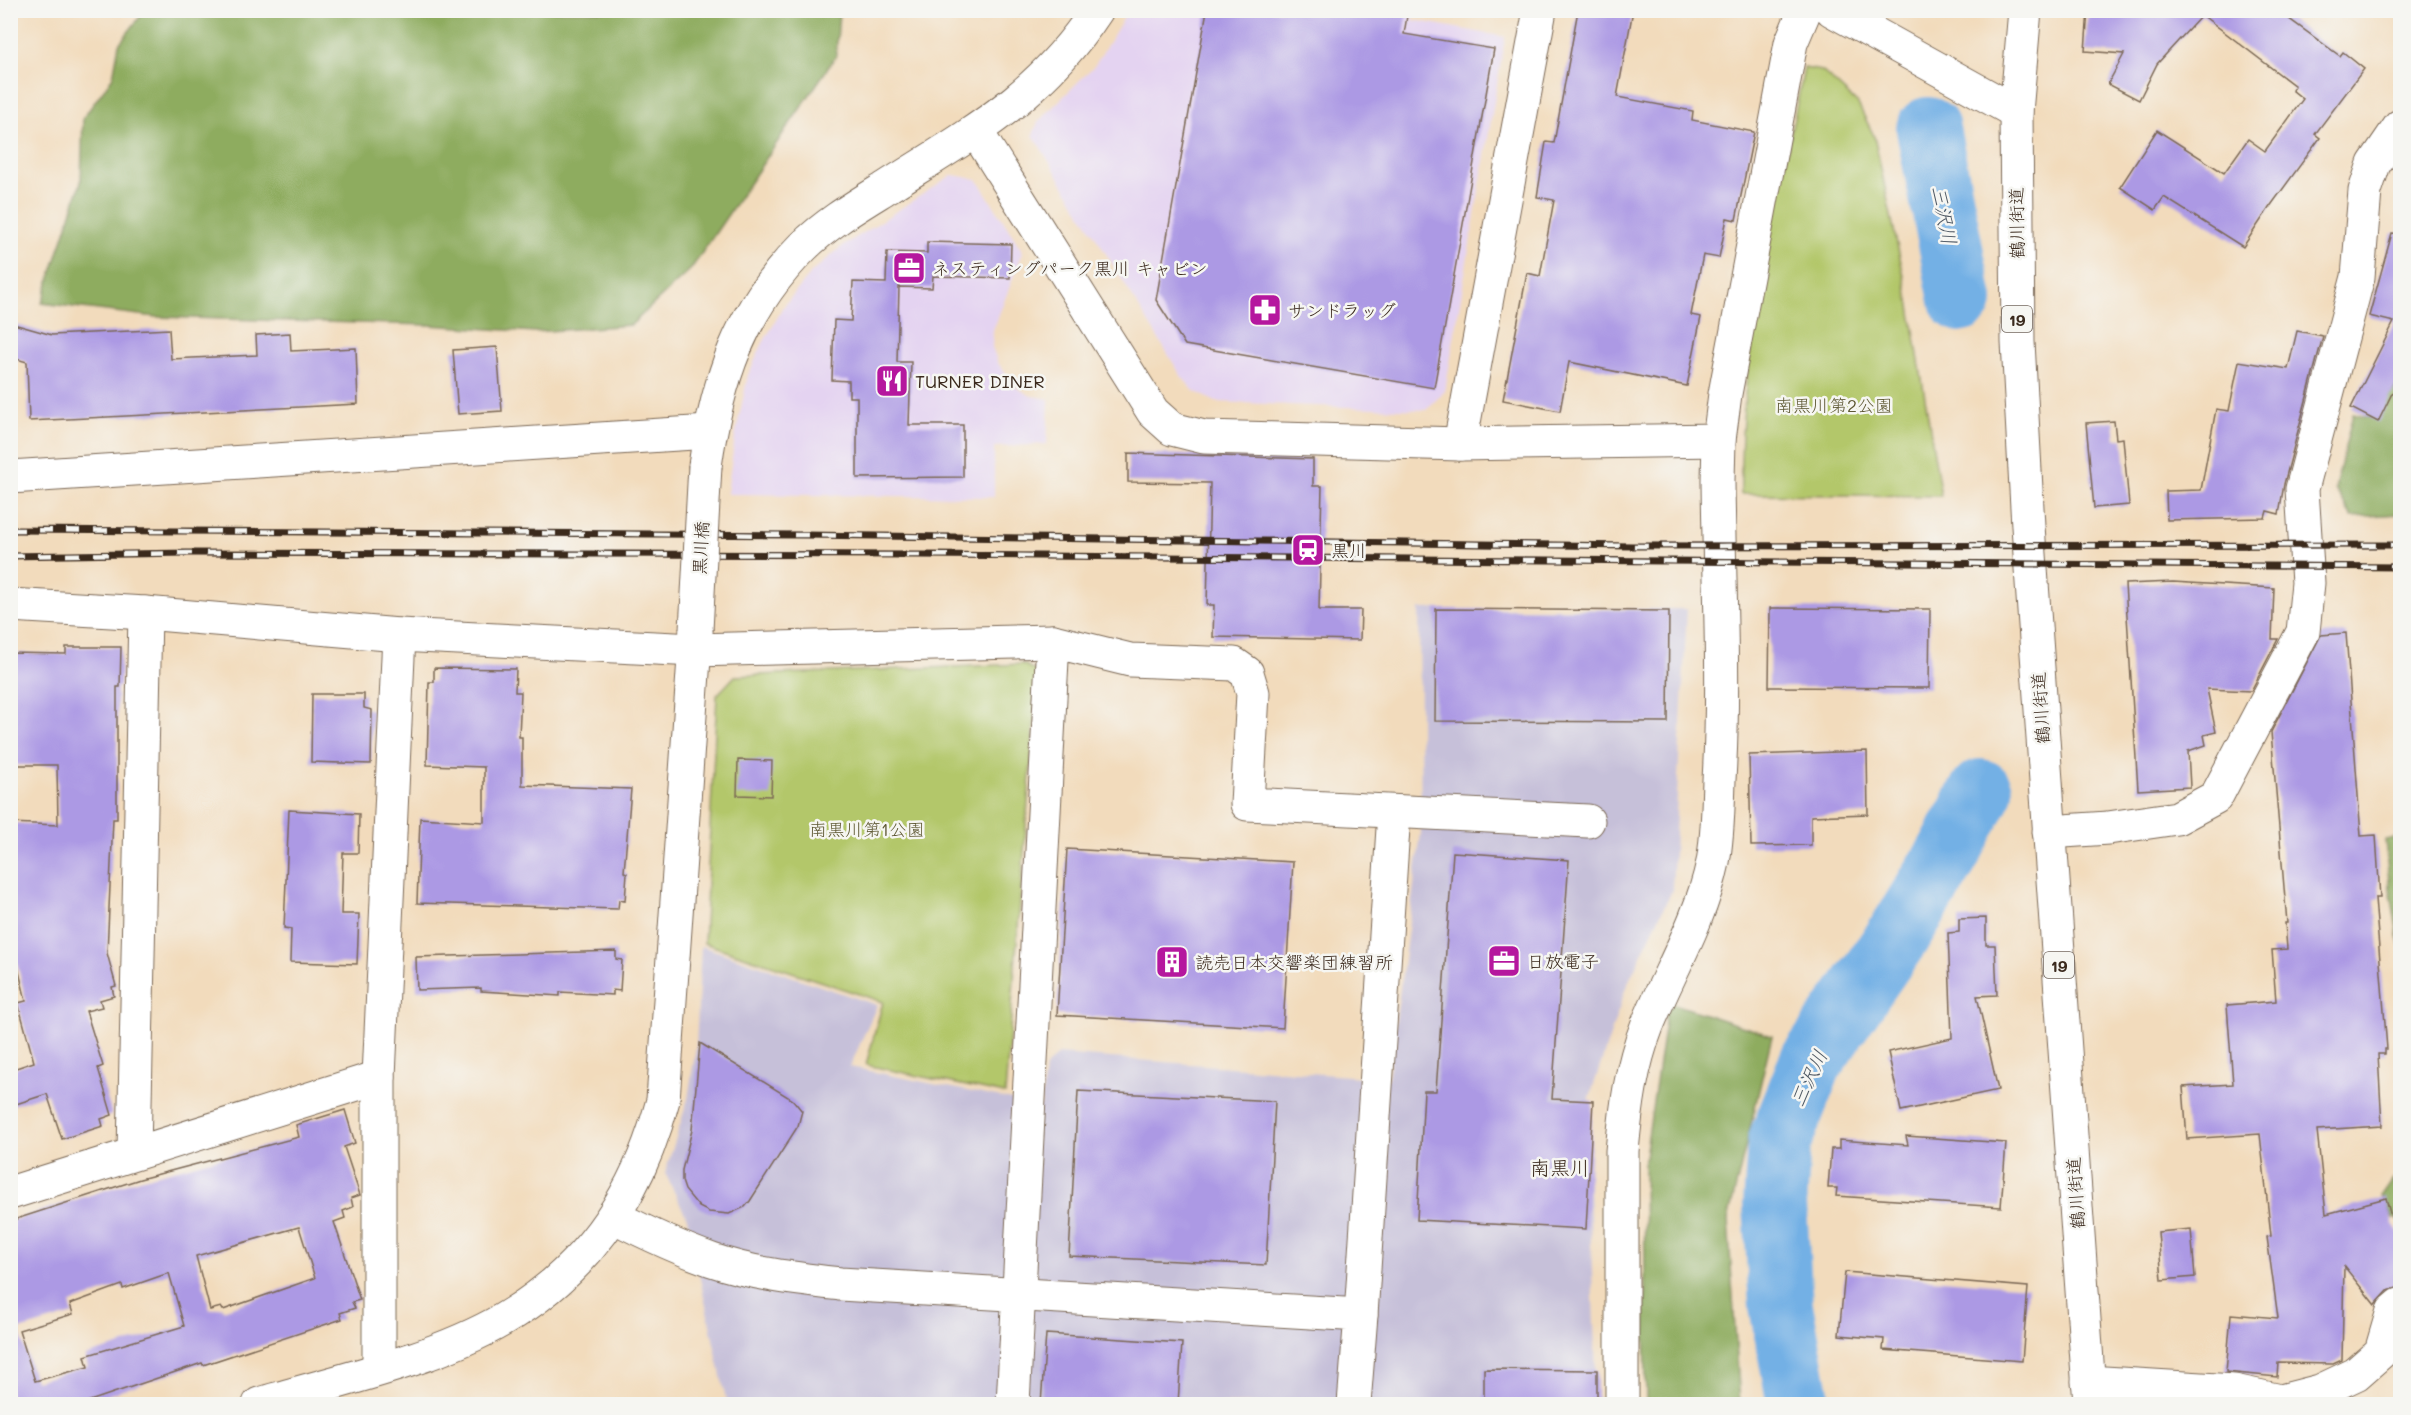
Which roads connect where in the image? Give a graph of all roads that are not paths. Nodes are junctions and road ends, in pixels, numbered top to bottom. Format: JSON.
{"nodes":[{"id":1,"x":1097,"y":10,"type":"edge"},
{"id":2,"x":1540,"y":10,"type":"edge"},
{"id":3,"x":1805,"y":10,"type":"edge"},
{"id":4,"x":1832,"y":10,"type":"edge"},
{"id":5,"x":2025,"y":10,"type":"edge"},
{"id":6,"x":2016,"y":112,"type":"junction"},
{"id":7,"x":2400,"y":126,"type":"edge"},
{"id":8,"x":976,"y":131,"type":"junction"},
{"id":9,"x":709,"y":432,"type":"junction"},
{"id":10,"x":1719,"y":440,"type":"junction"},
{"id":11,"x":1460,"y":444,"type":"junction"},
{"id":12,"x":10,"y":477,"type":"edge"},
{"id":13,"x":10,"y":605,"type":"edge"},
{"id":14,"x":145,"y":613,"type":"junction"},
{"id":15,"x":399,"y":635,"type":"junction"},
{"id":16,"x":695,"y":640,"type":"junction"},
{"id":17,"x":1053,"y":641,"type":"junction"},
{"id":18,"x":1394,"y":813,"type":"junction"},
{"id":19,"x":1588,"y":821,"type":"dead end"},
{"id":20,"x":2049,"y":832,"type":"junction"},
{"id":21,"x":379,"y":1077,"type":"junction"},
{"id":22,"x":134,"y":1153,"type":"junction"},
{"id":23,"x":10,"y":1194,"type":"edge"},
{"id":24,"x":615,"y":1217,"type":"junction"},
{"id":25,"x":1021,"y":1295,"type":"junction"},
{"id":26,"x":2400,"y":1305,"type":"edge"},
{"id":27,"x":1360,"y":1315,"type":"junction"},
{"id":28,"x":379,"y":1368,"type":"junction"},
{"id":29,"x":2089,"y":1393,"type":"edge"},
{"id":30,"x":259,"y":1404,"type":"edge"},
{"id":31,"x":1013,"y":1404,"type":"edge"},
{"id":32,"x":1354,"y":1404,"type":"edge"},
{"id":33,"x":1622,"y":1404,"type":"edge"}],
"edges":[{"from":1,"to":8,"type":"street","name":"黒川橋"},
{"from":2,"to":11,"type":"street"},
{"from":3,"to":10,"type":"street"},
{"from":4,"to":6,"type":"street"},
{"from":5,"to":6,"type":"street","name":"鶴川街道","number":"19"},
{"from":6,"to":20,"type":"street","name":"鶴川街道","number":"19"},
{"from":7,"to":20,"type":"street"},
{"from":8,"to":9,"type":"street","name":"黒川橋"},
{"from":8,"to":11,"type":"street"},
{"from":9,"to":12,"type":"street"},
{"from":9,"to":16,"type":"street","name":"黒川橋","bridge":true},
{"from":10,"to":11,"type":"street"},
{"from":10,"to":33,"type":"street"},
{"from":13,"to":14,"type":"street"},
{"from":14,"to":15,"type":"street"},
{"from":14,"to":22,"type":"street"},
{"from":15,"to":16,"type":"street"},
{"from":15,"to":21,"type":"street"},
{"from":16,"to":17,"type":"street"},
{"from":16,"to":24,"type":"street","name":"黒川橋"},
{"from":17,"to":18,"type":"street"},
{"from":17,"to":25,"type":"street"},
{"from":18,"to":19,"type":"street"},
{"from":18,"to":27,"type":"street"},
{"from":20,"to":29,"type":"street","name":"鶴川街道","number":"19"},
{"from":21,"to":22,"type":"street"},
{"from":21,"to":28,"type":"street"},
{"from":22,"to":23,"type":"street"},
{"from":24,"to":25,"type":"street"},
{"from":24,"to":28,"type":"street","name":"黒川橋"},
{"from":25,"to":27,"type":"street"},
{"from":25,"to":31,"type":"street"},
{"from":26,"to":29,"type":"street"},
{"from":27,"to":32,"type":"street"},
{"from":28,"to":30,"type":"street","name":"黒川橋"}]}
